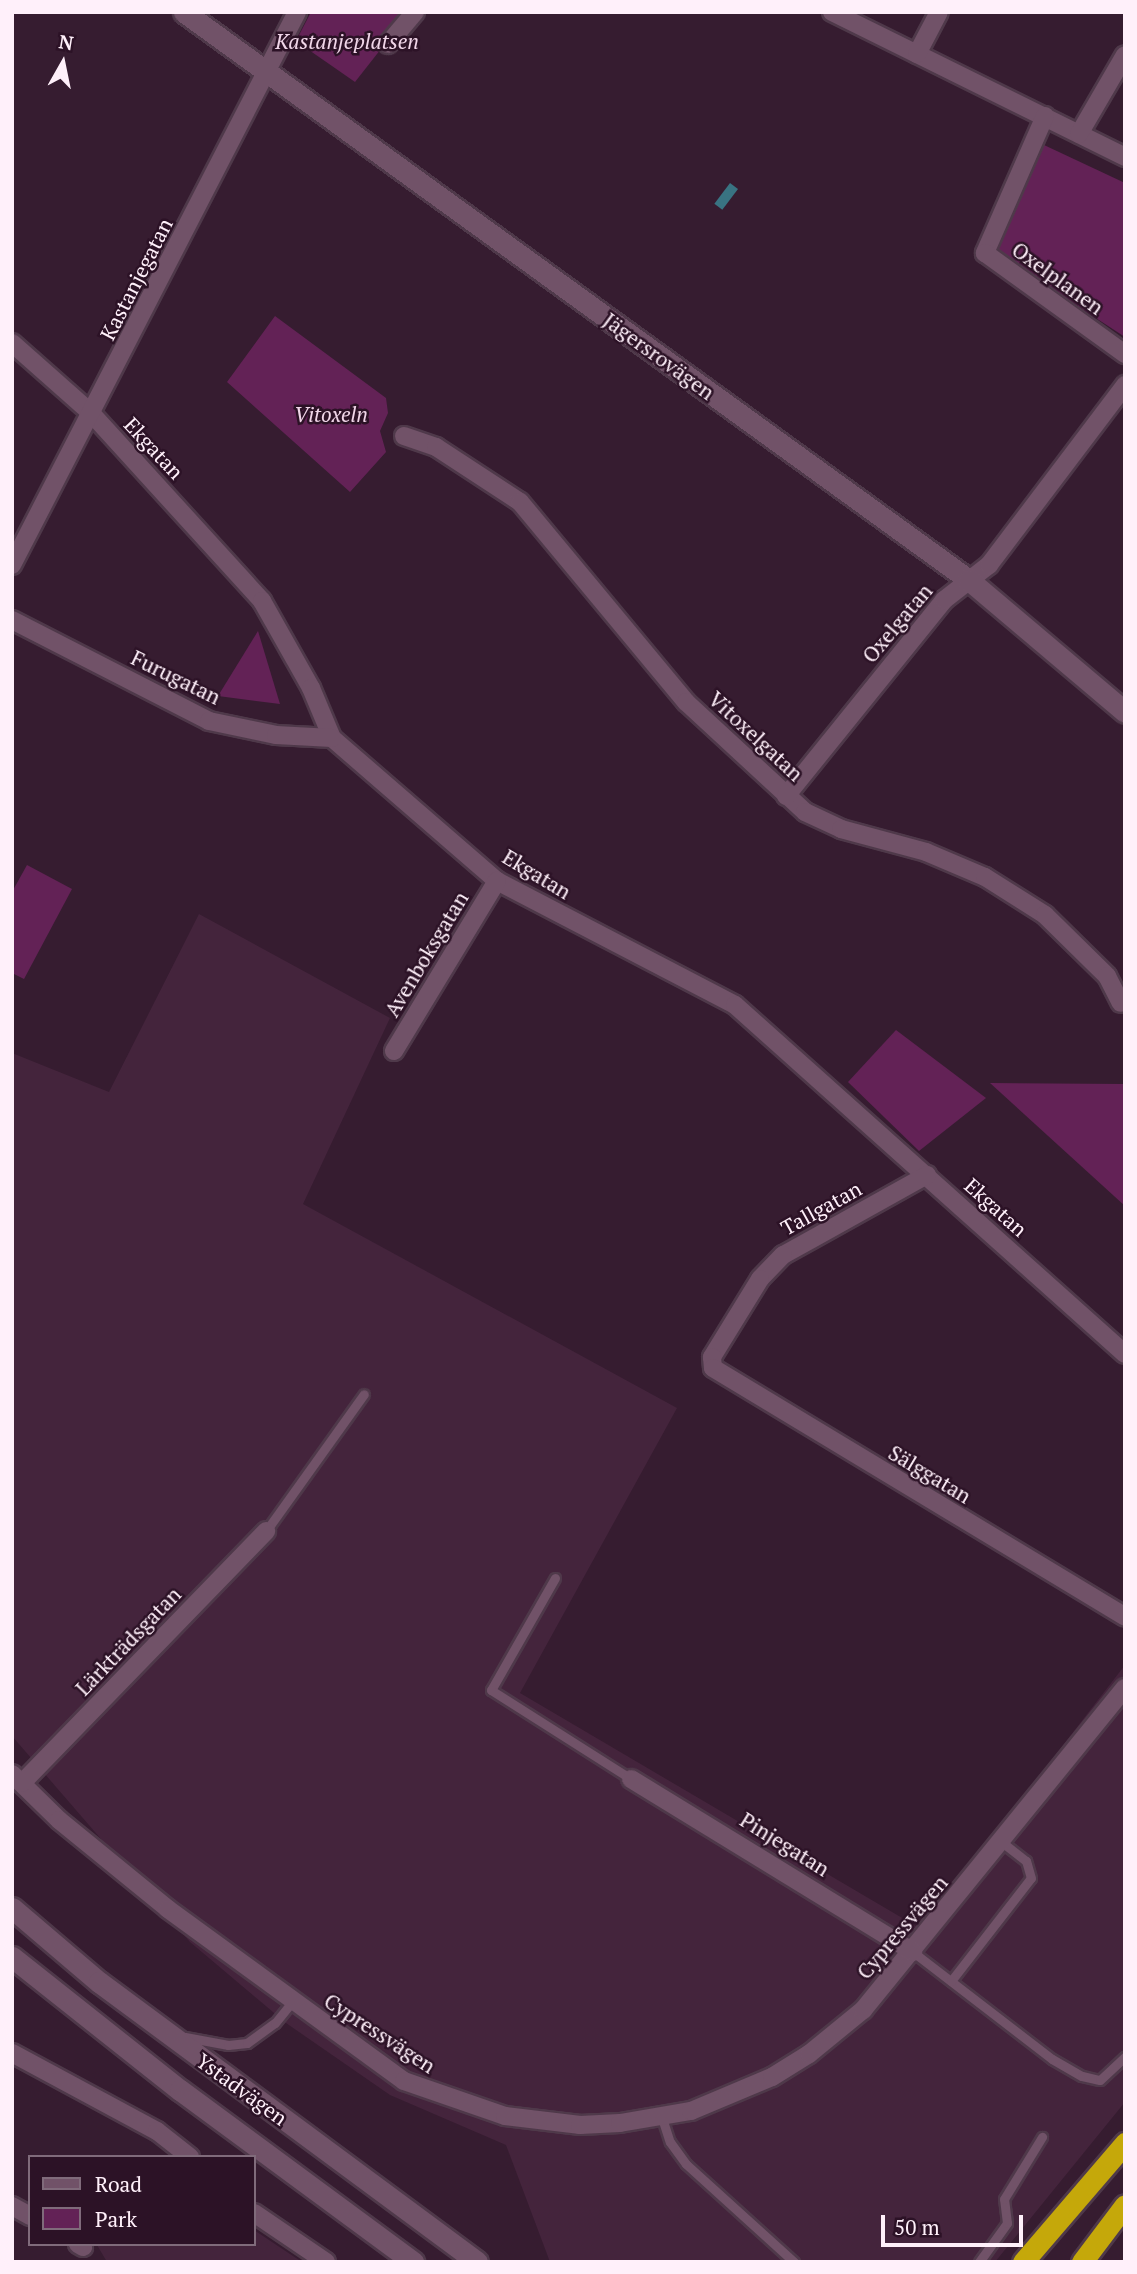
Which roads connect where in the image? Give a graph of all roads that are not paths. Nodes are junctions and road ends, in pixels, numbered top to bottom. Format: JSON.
{"nodes":[{"id":1,"x":184,"y":12,"type":"edge"},
{"id":2,"x":297,"y":12,"type":"edge"},
{"id":3,"x":415,"y":12,"type":"edge"},
{"id":4,"x":832,"y":12,"type":"edge"},
{"id":5,"x":939,"y":12,"type":"edge"},
{"id":6,"x":388,"y":44,"type":"dead end"},
{"id":7,"x":917,"y":54,"type":"junction"},
{"id":8,"x":1125,"y":55,"type":"edge"},
{"id":9,"x":267,"y":71,"type":"junction"},
{"id":10,"x":1045,"y":116,"type":"junction"},
{"id":11,"x":1079,"y":134,"type":"junction"},
{"id":12,"x":1125,"y":157,"type":"edge"},
{"id":13,"x":12,"y":343,"type":"edge"},
{"id":14,"x":1125,"y":354,"type":"edge"},
{"id":15,"x":1125,"y":385,"type":"edge"},
{"id":16,"x":91,"y":413,"type":"junction"},
{"id":17,"x":404,"y":436,"type":"dead end"},
{"id":18,"x":12,"y":565,"type":"edge"},
{"id":19,"x":968,"y":580,"type":"junction"},
{"id":20,"x":12,"y":620,"type":"edge"},
{"id":21,"x":1125,"y":712,"type":"edge"},
{"id":22,"x":332,"y":738,"type":"junction"},
{"id":23,"x":786,"y":796,"type":"junction"},
{"id":24,"x":497,"y":881,"type":"junction"},
{"id":25,"x":1121,"y":1003,"type":"dead end"},
{"id":26,"x":394,"y":1051,"type":"dead end"},
{"id":27,"x":927,"y":1175,"type":"junction"},
{"id":28,"x":1125,"y":1354,"type":"edge"},
{"id":29,"x":713,"y":1368,"type":"joint"},
{"id":30,"x":364,"y":1394,"type":"dead end"},
{"id":31,"x":266,"y":1531,"type":"joint"},
{"id":32,"x":555,"y":1578,"type":"dead end"},
{"id":33,"x":1125,"y":1617,"type":"edge"},
{"id":34,"x":1125,"y":1688,"type":"edge"},
{"id":35,"x":17,"y":1779,"type":"edge"},
{"id":36,"x":631,"y":1779,"type":"joint"},
{"id":37,"x":1002,"y":1842,"type":"junction"},
{"id":38,"x":12,"y":1908,"type":"edge"},
{"id":39,"x":913,"y":1952,"type":"junction"},
{"id":40,"x":12,"y":1957,"type":"edge"},
{"id":41,"x":951,"y":1981,"type":"junction"},
{"id":42,"x":292,"y":2001,"type":"junction"},
{"id":43,"x":166,"y":2032,"type":"junction"},
{"id":44,"x":12,"y":2053,"type":"edge"},
{"id":45,"x":1125,"y":2057,"type":"edge"},
{"id":46,"x":662,"y":2118,"type":"junction"},
{"id":47,"x":1042,"y":2137,"type":"dead end"},
{"id":48,"x":1125,"y":2143,"type":"edge"},
{"id":49,"x":187,"y":2155,"type":"edge"},
{"id":50,"x":1125,"y":2205,"type":"edge"},
{"id":51,"x":12,"y":2206,"type":"edge"},
{"id":52,"x":256,"y":2214,"type":"edge"},
{"id":53,"x":28,"y":2215,"type":"edge"},
{"id":54,"x":326,"y":2262,"type":"edge"},
{"id":55,"x":413,"y":2262,"type":"edge"},
{"id":56,"x":477,"y":2262,"type":"edge"},
{"id":57,"x":794,"y":2262,"type":"edge"},
{"id":58,"x":979,"y":2262,"type":"edge"},
{"id":59,"x":1023,"y":2262,"type":"edge"},
{"id":60,"x":1082,"y":2262,"type":"edge"}],
"edges":[{"from":1,"to":9,"type":"street","name":"Jägersrovägen"},
{"from":2,"to":9,"type":"street","name":"Kastanjegatan"},
{"from":3,"to":6,"type":"street"},
{"from":4,"to":7,"type":"street"},
{"from":5,"to":7,"type":"street"},
{"from":7,"to":10,"type":"street"},
{"from":8,"to":11,"type":"street"},
{"from":9,"to":16,"type":"street","name":"Kastanjegatan"},
{"from":9,"to":19,"type":"street","name":"Jägersrovägen"},
{"from":10,"to":11,"type":"street"},
{"from":10,"to":14,"type":"street","name":"Oxelplanen"},
{"from":11,"to":12,"type":"street"},
{"from":13,"to":16,"type":"street","name":"Ekgatan"},
{"from":15,"to":19,"type":"street","name":"Oxelgatan"},
{"from":16,"to":18,"type":"street","name":"Kastanjegatan"},
{"from":16,"to":22,"type":"street","name":"Ekgatan"},
{"from":17,"to":23,"type":"street","name":"Vitoxelgatan"},
{"from":19,"to":21,"type":"street","name":"Jägersrovägen"},
{"from":19,"to":23,"type":"street","name":"Oxelgatan"},
{"from":20,"to":22,"type":"street","name":"Furugatan"},
{"from":22,"to":24,"type":"street","name":"Ekgatan"},
{"from":23,"to":25,"type":"street","name":"Vitoxelgatan"},
{"from":24,"to":26,"type":"street","name":"Avenboksgatan"},
{"from":24,"to":27,"type":"street","name":"Ekgatan"},
{"from":27,"to":28,"type":"street","name":"Ekgatan"},
{"from":27,"to":29,"type":"street","name":"Tallgatan"},
{"from":29,"to":33,"type":"street","name":"Sälggatan"},
{"from":30,"to":31,"type":"lane"},
{"from":31,"to":35,"type":"street","name":"Lärkträdsgatan"},
{"from":32,"to":36,"type":"lane"},
{"from":34,"to":37,"type":"street","name":"Cypressvägen"},
{"from":35,"to":42,"type":"street","name":"Cypressvägen"},
{"from":36,"to":39,"type":"street","name":"Pinjegatan"},
{"from":37,"to":39,"type":"street","name":"Cypressvägen"},
{"from":37,"to":41,"type":"lane"},
{"from":38,"to":43,"type":"street","name":"Ystadvägen"},
{"from":39,"to":41,"type":"lane"},
{"from":39,"to":46,"type":"street","name":"Cypressvägen"},
{"from":40,"to":55,"type":"street","name":"Ystadvägen"},
{"from":41,"to":45,"type":"lane"},
{"from":42,"to":43,"type":"lane"},
{"from":42,"to":46,"type":"street","name":"Cypressvägen"},
{"from":43,"to":56,"type":"street","name":"Ystadvägen"},
{"from":44,"to":49,"type":"street"},
{"from":46,"to":57,"type":"lane"},
{"from":47,"to":58,"type":"lane"},
{"from":48,"to":59,"type":"highway"},
{"from":50,"to":60,"type":"highway"},
{"from":51,"to":53,"type":"street"},
{"from":52,"to":54,"type":"street"}]}
